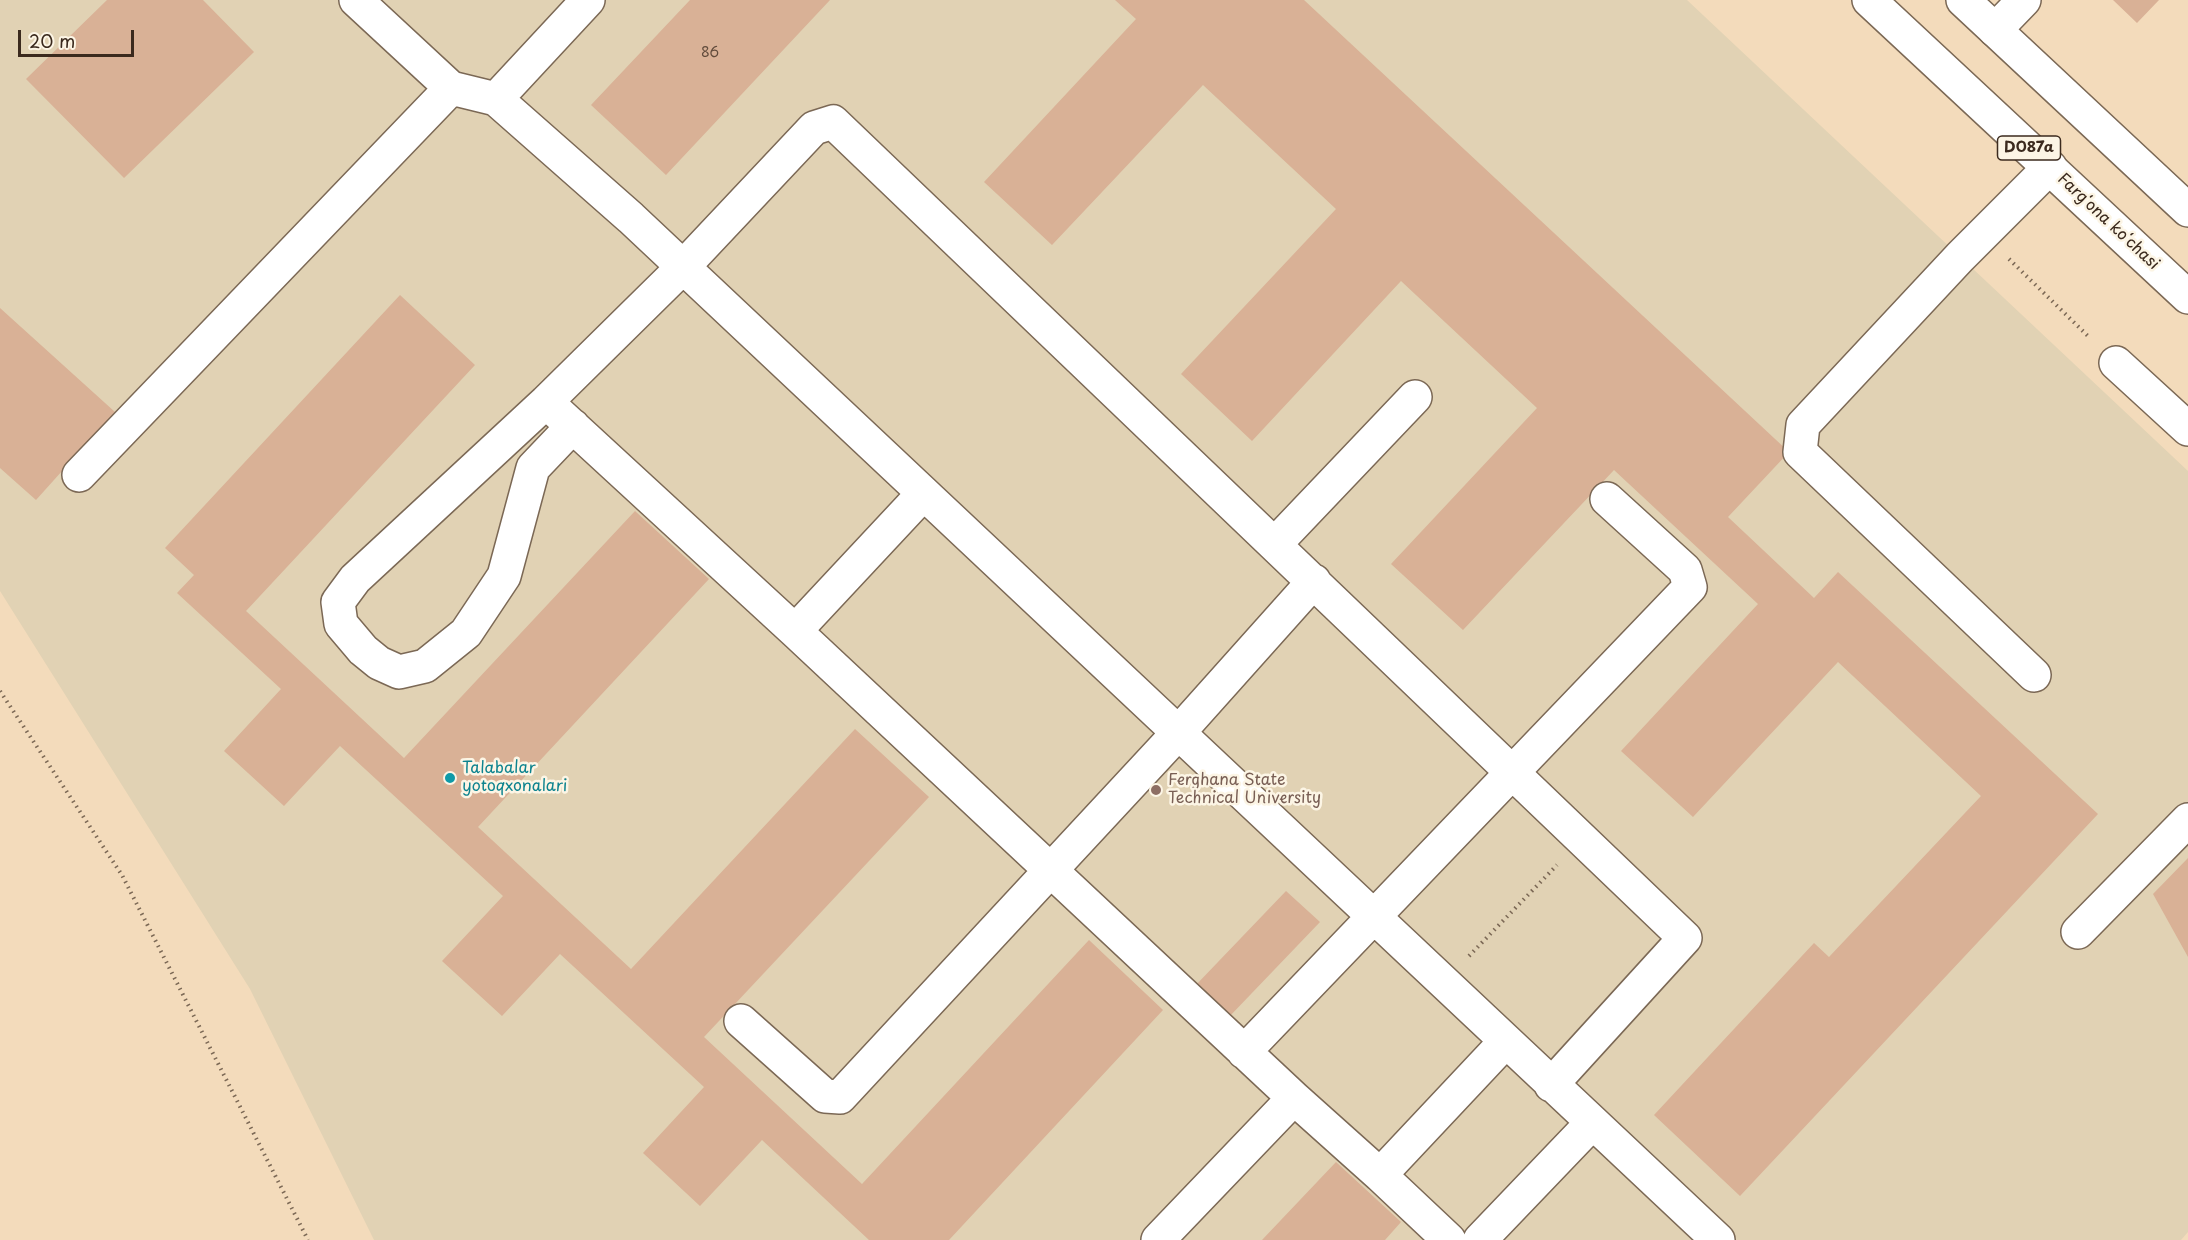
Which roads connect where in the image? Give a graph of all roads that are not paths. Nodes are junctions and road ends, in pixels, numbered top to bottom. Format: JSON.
{"nodes":[{"id":1,"x":356,"y":0,"type":"edge"},
{"id":2,"x":588,"y":0,"type":"edge"},
{"id":3,"x":1869,"y":0,"type":"edge"},
{"id":4,"x":1963,"y":0,"type":"edge"},
{"id":5,"x":2024,"y":0,"type":"edge"},
{"id":6,"x":1995,"y":30,"type":"junction"},
{"id":7,"x":451,"y":88,"type":"junction"},
{"id":8,"x":496,"y":99,"type":"junction"},
{"id":9,"x":2050,"y":167,"type":"junction"},
{"id":10,"x":2188,"y":210,"type":"edge"},
{"id":11,"x":684,"y":266,"type":"junction"},
{"id":12,"x":2188,"y":297,"type":"edge"},
{"id":13,"x":2116,"y":363,"type":"road end"},
{"id":14,"x":1415,"y":397,"type":"dead end"},
{"id":15,"x":546,"y":402,"type":"junction"},
{"id":16,"x":573,"y":426,"type":"junction"},
{"id":17,"x":2188,"y":429,"type":"edge"},
{"id":18,"x":79,"y":475,"type":"dead end"},
{"id":19,"x":923,"y":494,"type":"junction"},
{"id":20,"x":1607,"y":499,"type":"dead end"},
{"id":21,"x":1275,"y":544,"type":"junction"},
{"id":22,"x":1314,"y":581,"type":"junction"},
{"id":23,"x":795,"y":631,"type":"junction"},
{"id":24,"x":2034,"y":675,"type":"dead end"},
{"id":25,"x":1179,"y":732,"type":"junction"},
{"id":26,"x":1513,"y":772,"type":"junction"},
{"id":27,"x":2188,"y":820,"type":"edge"},
{"id":28,"x":1051,"y":871,"type":"junction"},
{"id":29,"x":1374,"y":917,"type":"junction"},
{"id":30,"x":2078,"y":932,"type":"dead end"},
{"id":31,"x":741,"y":1021,"type":"dead end"},
{"id":32,"x":1505,"y":1042,"type":"junction"},
{"id":33,"x":1244,"y":1052,"type":"junction"},
{"id":34,"x":1551,"y":1085,"type":"junction"},
{"id":35,"x":1294,"y":1098,"type":"junction"},
{"id":36,"x":1592,"y":1123,"type":"junction"},
{"id":37,"x":1380,"y":1175,"type":"junction"},
{"id":38,"x":1158,"y":1240,"type":"edge"},
{"id":39,"x":1449,"y":1240,"type":"edge"},
{"id":40,"x":1480,"y":1240,"type":"edge"},
{"id":41,"x":1718,"y":1240,"type":"edge"}],
"edges":[{"from":1,"to":7,"type":"main road"},
{"from":2,"to":8,"type":"main road"},
{"from":3,"to":9,"type":"main road","name":"Fargʻona koʻchasi","number":"D087a"},
{"from":4,"to":6,"type":"main road"},
{"from":5,"to":6,"type":"main road"},
{"from":6,"to":10,"type":"main road"},
{"from":7,"to":8,"type":"main road"},
{"from":7,"to":18,"type":"main road"},
{"from":8,"to":11,"type":"main road"},
{"from":9,"to":12,"type":"main road","name":"Fargʻona koʻchasi","number":"D087a"},
{"from":9,"to":24,"type":"main road"},
{"from":11,"to":15,"type":"main road"},
{"from":11,"to":19,"type":"main road"},
{"from":11,"to":21,"type":"main road"},
{"from":13,"to":17,"type":"main road"},
{"from":14,"to":21,"type":"main road"},
{"from":15,"to":16,"type":"main road"},
{"from":15,"to":16,"type":"main road"},
{"from":16,"to":23,"type":"main road"},
{"from":19,"to":23,"type":"main road"},
{"from":19,"to":25,"type":"main road"},
{"from":20,"to":26,"type":"main road"},
{"from":21,"to":22,"type":"main road"},
{"from":22,"to":25,"type":"main road"},
{"from":22,"to":26,"type":"main road"},
{"from":23,"to":28,"type":"main road"},
{"from":25,"to":28,"type":"main road"},
{"from":25,"to":29,"type":"main road"},
{"from":26,"to":29,"type":"main road"},
{"from":26,"to":34,"type":"main road"},
{"from":27,"to":30,"type":"main road"},
{"from":28,"to":31,"type":"main road"},
{"from":28,"to":33,"type":"main road"},
{"from":29,"to":32,"type":"main road"},
{"from":29,"to":33,"type":"main road"},
{"from":32,"to":34,"type":"main road"},
{"from":32,"to":37,"type":"main road"},
{"from":33,"to":35,"type":"main road"},
{"from":34,"to":36,"type":"main road"},
{"from":35,"to":37,"type":"main road"},
{"from":35,"to":38,"type":"main road"},
{"from":36,"to":40,"type":"main road"},
{"from":36,"to":41,"type":"main road"},
{"from":37,"to":39,"type":"main road"}]}
